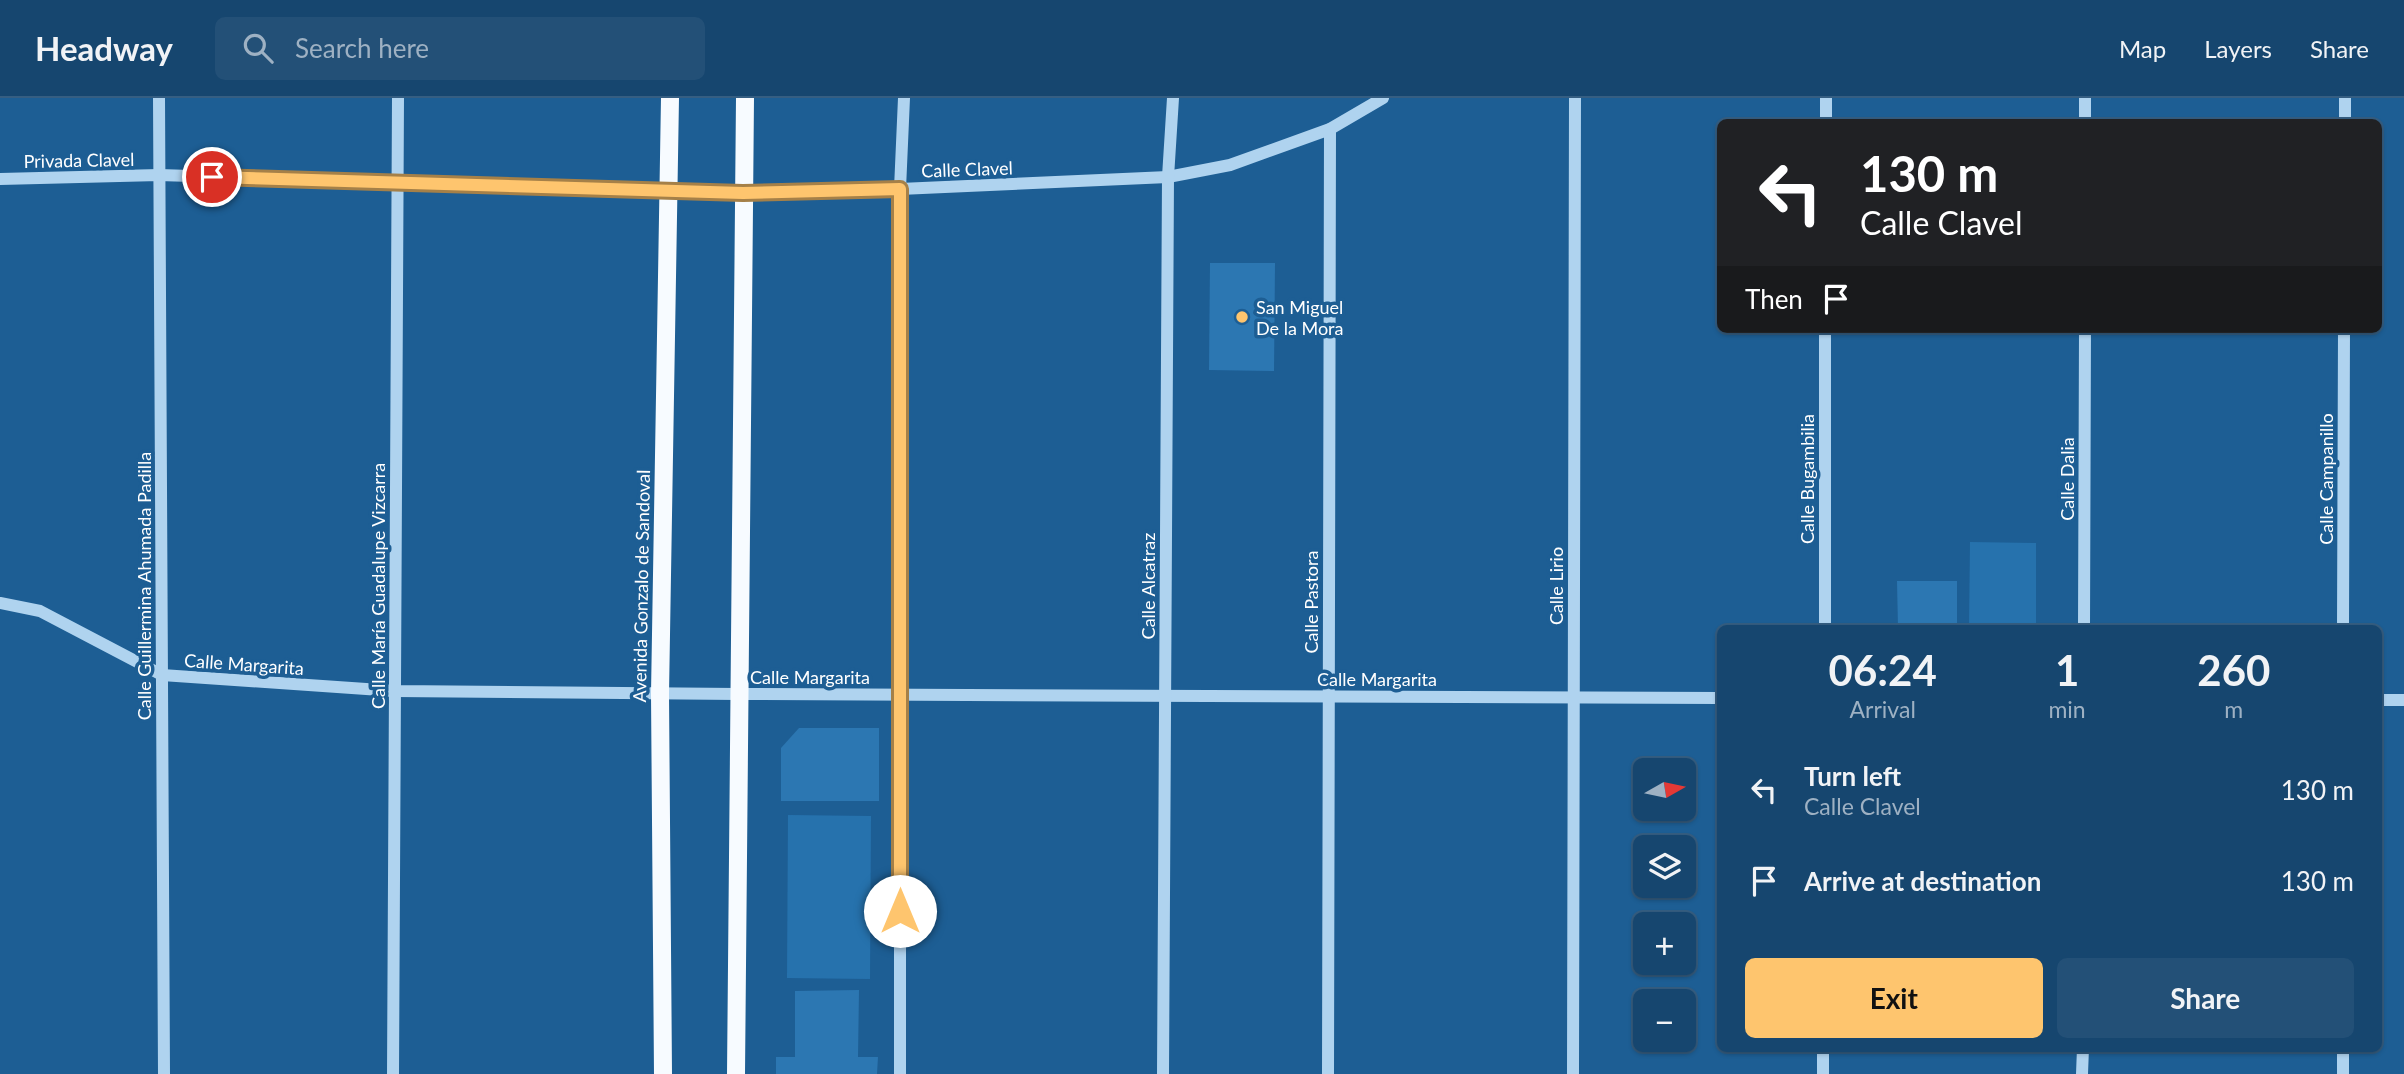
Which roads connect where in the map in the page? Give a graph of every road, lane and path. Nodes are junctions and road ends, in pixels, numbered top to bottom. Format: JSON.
{"nodes":[{"id":1,"x":159,"y":98,"type":"edge"},
{"id":2,"x":398,"y":98,"type":"edge"},
{"id":3,"x":670,"y":98,"type":"edge"},
{"id":4,"x":745,"y":98,"type":"edge"},
{"id":5,"x":904,"y":98,"type":"edge"},
{"id":6,"x":1173,"y":98,"type":"edge"},
{"id":7,"x":1383,"y":98,"type":"edge"},
{"id":8,"x":1575,"y":98,"type":"edge"},
{"id":9,"x":1826,"y":98,"type":"edge"},
{"id":10,"x":2085,"y":98,"type":"edge"},
{"id":11,"x":2345,"y":98,"type":"edge"},
{"id":12,"x":1826,"y":119,"type":"edge"},
{"id":13,"x":2085,"y":119,"type":"edge"},
{"id":14,"x":2344,"y":119,"type":"edge"},
{"id":15,"x":1330,"y":129,"type":"junction"},
{"id":16,"x":159,"y":175,"type":"junction"},
{"id":17,"x":1168,"y":177,"type":"junction"},
{"id":18,"x":0,"y":179,"type":"edge"},
{"id":19,"x":398,"y":182,"type":"junction"},
{"id":20,"x":670,"y":189,"type":"junction"},
{"id":21,"x":900,"y":189,"type":"junction"},
{"id":22,"x":743,"y":193,"type":"junction"},
{"id":23,"x":1825,"y":333,"type":"edge"},
{"id":24,"x":2085,"y":333,"type":"edge"},
{"id":25,"x":2344,"y":333,"type":"edge"},
{"id":26,"x":0,"y":604,"type":"edge"},
{"id":27,"x":1825,"y":625,"type":"edge"},
{"id":28,"x":2084,"y":625,"type":"edge"},
{"id":29,"x":2343,"y":625,"type":"edge"},
{"id":30,"x":162,"y":675,"type":"junction"},
{"id":31,"x":395,"y":691,"type":"junction"},
{"id":32,"x":660,"y":694,"type":"junction"},
{"id":33,"x":738,"y":694,"type":"junction"},
{"id":34,"x":900,"y":695,"type":"junction"},
{"id":35,"x":1165,"y":696,"type":"junction"},
{"id":36,"x":1329,"y":696,"type":"junction"},
{"id":37,"x":1574,"y":697,"type":"junction"},
{"id":38,"x":1717,"y":698,"type":"edge"},
{"id":39,"x":2382,"y":700,"type":"edge"},
{"id":40,"x":2404,"y":700,"type":"edge"},
{"id":41,"x":1824,"y":1052,"type":"edge"},
{"id":42,"x":2082,"y":1052,"type":"edge"},
{"id":43,"x":2343,"y":1052,"type":"edge"},
{"id":44,"x":164,"y":1074,"type":"edge"},
{"id":45,"x":393,"y":1074,"type":"edge"},
{"id":46,"x":663,"y":1074,"type":"edge"},
{"id":47,"x":736,"y":1074,"type":"edge"},
{"id":48,"x":900,"y":1074,"type":"edge"},
{"id":49,"x":1163,"y":1074,"type":"edge"},
{"id":50,"x":1328,"y":1074,"type":"edge"},
{"id":51,"x":1573,"y":1074,"type":"edge"},
{"id":52,"x":1823,"y":1074,"type":"edge"},
{"id":53,"x":2082,"y":1074,"type":"edge"},
{"id":54,"x":2343,"y":1074,"type":"edge"}],
"edges":[{"from":1,"to":16,"type":"street","name":"Calle Guillermina Ahumada Padilla"},
{"from":2,"to":19,"type":"street","name":"Calle María Guadalupe Vizcarra"},
{"from":3,"to":20,"type":"main road","name":"Avenida Gonzalo de Sandoval"},
{"from":4,"to":22,"type":"main road"},
{"from":5,"to":21,"type":"street"},
{"from":6,"to":17,"type":"street","name":"Calle Alcatraz"},
{"from":7,"to":15,"type":"street","name":"Calle Clavel"},
{"from":8,"to":37,"type":"street","name":"Calle Lirio"},
{"from":9,"to":12,"type":"street"},
{"from":10,"to":13,"type":"street"},
{"from":11,"to":14,"type":"street"},
{"from":15,"to":17,"type":"street","name":"Calle Clavel"},
{"from":15,"to":36,"type":"street","name":"Calle Pastora"},
{"from":16,"to":18,"type":"street","name":"Privada Clavel"},
{"from":16,"to":19,"type":"street","name":"Calle Clavel"},
{"from":16,"to":30,"type":"street","name":"Calle Guillermina Ahumada Padilla"},
{"from":17,"to":21,"type":"street","name":"Calle Clavel"},
{"from":17,"to":35,"type":"street","name":"Calle Alcatraz"},
{"from":19,"to":20,"type":"street","name":"Calle Clavel"},
{"from":19,"to":31,"type":"street","name":"Calle María Guadalupe Vizcarra"},
{"from":20,"to":22,"type":"street","name":"Calle Clavel"},
{"from":20,"to":32,"type":"main road","name":"Avenida Gonzalo de Sandoval"},
{"from":21,"to":22,"type":"street","name":"Calle Clavel"},
{"from":21,"to":34,"type":"street"},
{"from":22,"to":33,"type":"main road"},
{"from":23,"to":27,"type":"street","name":"Calle Bugambilia"},
{"from":24,"to":28,"type":"street","name":"Calle Dalia"},
{"from":25,"to":29,"type":"street","name":"Calle Campanillo"},
{"from":26,"to":30,"type":"street","name":"Calle Margarita"},
{"from":30,"to":31,"type":"street","name":"Calle Margarita"},
{"from":30,"to":44,"type":"street","name":"Calle Guillermina Ahumada Padilla"},
{"from":31,"to":32,"type":"street","name":"Calle Margarita"},
{"from":31,"to":45,"type":"street","name":"Calle María Guadalupe Vizcarra"},
{"from":32,"to":33,"type":"street","name":"Calle Margarita"},
{"from":32,"to":46,"type":"main road","name":"Avenida Gonzalo de Sandoval"},
{"from":33,"to":34,"type":"street","name":"Calle Margarita"},
{"from":33,"to":47,"type":"main road"},
{"from":34,"to":35,"type":"street","name":"Calle Margarita"},
{"from":34,"to":48,"type":"street"},
{"from":35,"to":36,"type":"street","name":"Calle Margarita"},
{"from":35,"to":49,"type":"street","name":"Calle Alcatraz"},
{"from":36,"to":37,"type":"street","name":"Calle Margarita"},
{"from":36,"to":50,"type":"street","name":"Calle Pastora"},
{"from":37,"to":38,"type":"street","name":"Calle Margarita"},
{"from":37,"to":51,"type":"street","name":"Calle Lirio"},
{"from":39,"to":40,"type":"street"},
{"from":41,"to":52,"type":"street"},
{"from":42,"to":53,"type":"street"},
{"from":43,"to":54,"type":"street"}]}
